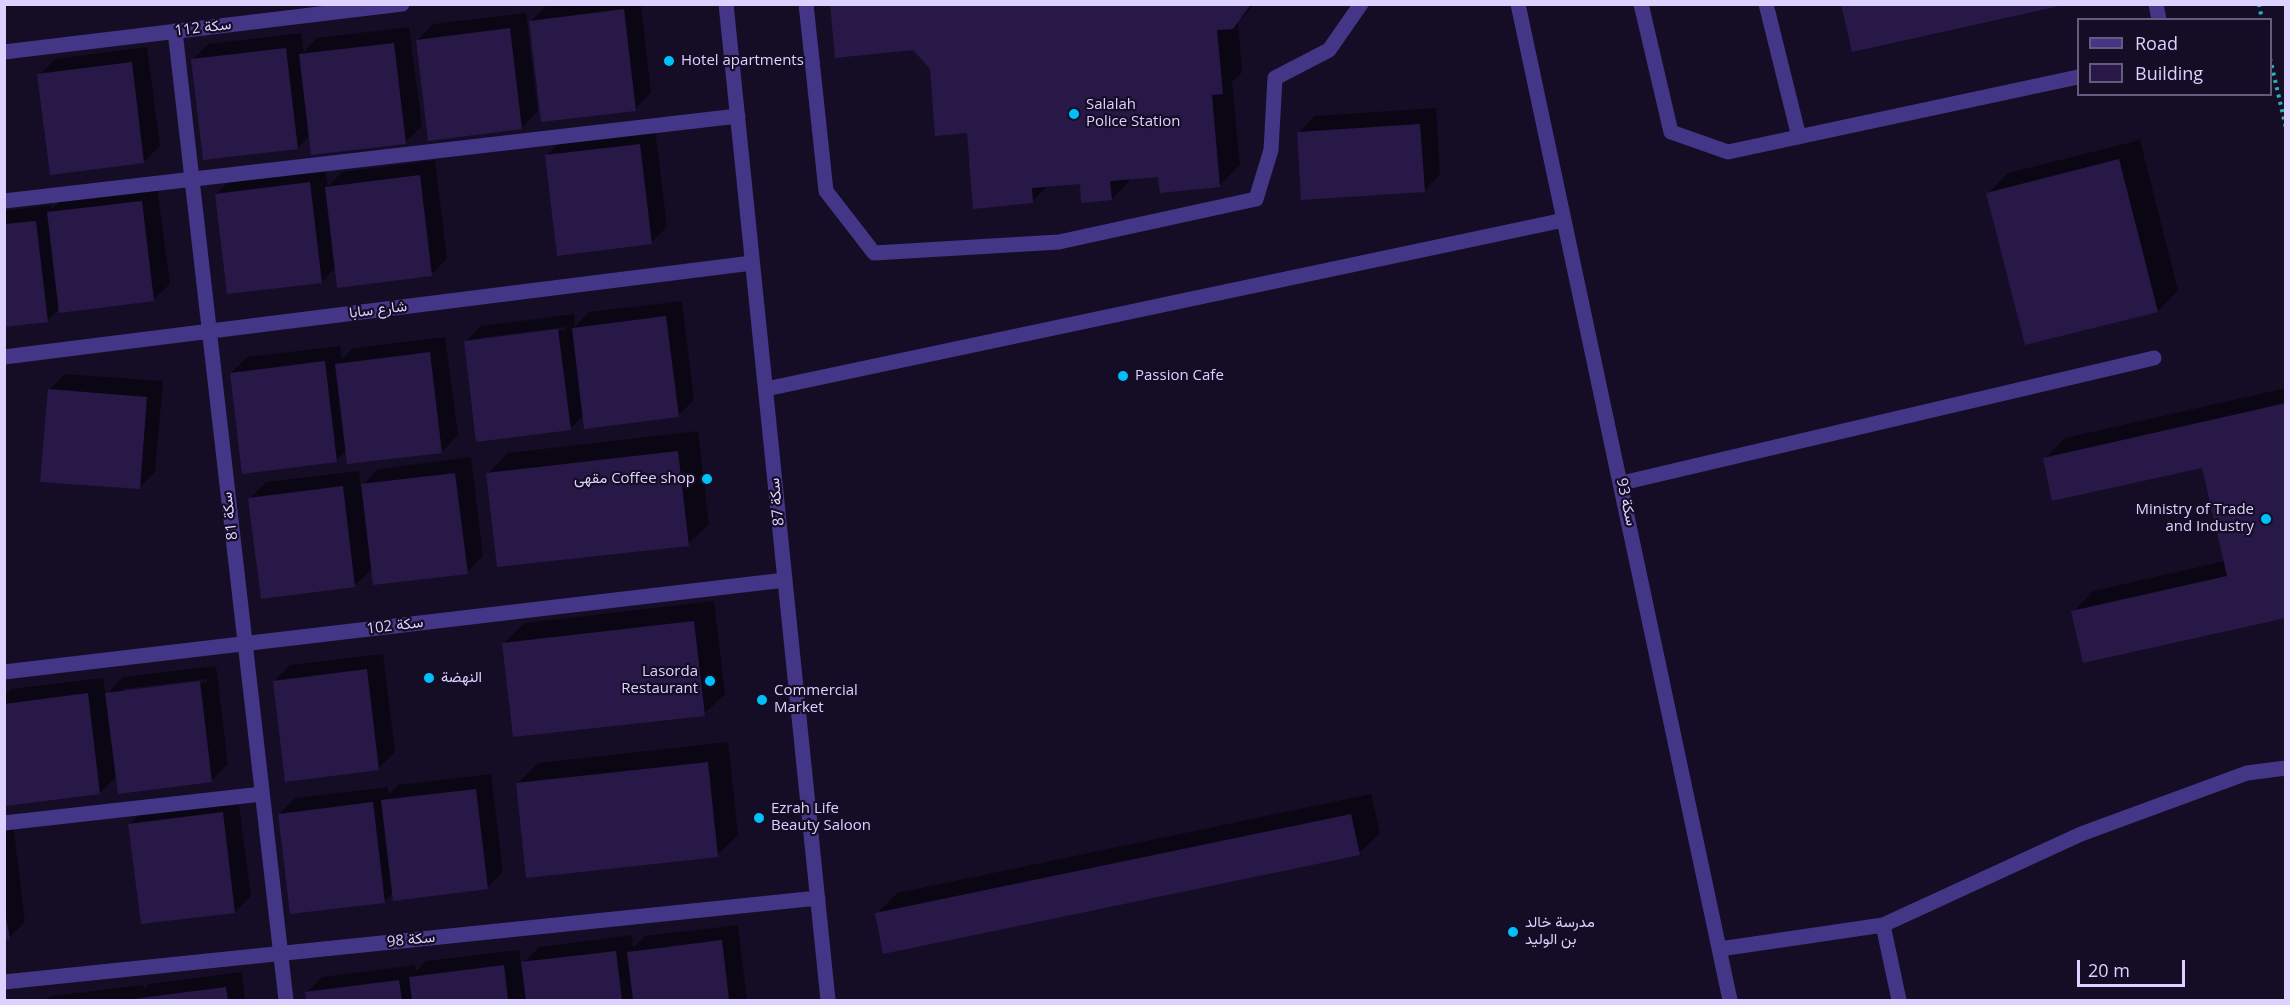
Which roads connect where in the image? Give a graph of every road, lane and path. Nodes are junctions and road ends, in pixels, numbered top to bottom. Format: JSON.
{"nodes":[{"id":1,"x":402,"y":4,"type":"edge"},
{"id":2,"x":726,"y":4,"type":"edge"},
{"id":3,"x":806,"y":4,"type":"edge"},
{"id":4,"x":1361,"y":4,"type":"edge"},
{"id":5,"x":1518,"y":4,"type":"edge"},
{"id":6,"x":1641,"y":4,"type":"edge"},
{"id":7,"x":1766,"y":4,"type":"edge"},
{"id":8,"x":175,"y":32,"type":"junction"},
{"id":9,"x":4,"y":52,"type":"edge"},
{"id":10,"x":2272,"y":63,"type":"edge"},
{"id":11,"x":2077,"y":77,"type":"edge"},
{"id":12,"x":738,"y":116,"type":"junction"},
{"id":13,"x":2286,"y":128,"type":"edge"},
{"id":14,"x":1799,"y":137,"type":"junction"},
{"id":15,"x":192,"y":179,"type":"junction"},
{"id":16,"x":4,"y":201,"type":"edge"},
{"id":17,"x":1564,"y":220,"type":"junction"},
{"id":18,"x":752,"y":263,"type":"junction"},
{"id":19,"x":209,"y":331,"type":"junction"},
{"id":20,"x":4,"y":357,"type":"edge"},
{"id":21,"x":2154,"y":358,"type":"dead end"},
{"id":22,"x":766,"y":389,"type":"junction"},
{"id":23,"x":1622,"y":483,"type":"junction"},
{"id":24,"x":785,"y":580,"type":"junction"},
{"id":25,"x":245,"y":644,"type":"junction"},
{"id":26,"x":4,"y":672,"type":"edge"},
{"id":27,"x":2286,"y":768,"type":"edge"},
{"id":28,"x":262,"y":794,"type":"junction"},
{"id":29,"x":4,"y":824,"type":"edge"},
{"id":30,"x":818,"y":898,"type":"junction"},
{"id":31,"x":1883,"y":925,"type":"junction"},
{"id":32,"x":1720,"y":949,"type":"junction"},
{"id":33,"x":280,"y":953,"type":"junction"},
{"id":34,"x":4,"y":982,"type":"edge"},
{"id":35,"x":286,"y":1000,"type":"edge"},
{"id":36,"x":828,"y":1000,"type":"edge"},
{"id":37,"x":1730,"y":1000,"type":"edge"},
{"id":38,"x":1899,"y":1000,"type":"edge"}],
"edges":[{"from":1,"to":8,"type":"street","name":"سكة 112"},
{"from":2,"to":12,"type":"street","name":"سكة 87"},
{"from":3,"to":4,"type":"street"},
{"from":5,"to":17,"type":"street","name":"سكة 93"},
{"from":6,"to":14,"type":"street"},
{"from":7,"to":14,"type":"street"},
{"from":8,"to":9,"type":"street","name":"سكة 112"},
{"from":8,"to":15,"type":"street","name":"سكة 81"},
{"from":10,"to":13,"type":"path"},
{"from":11,"to":14,"type":"street"},
{"from":12,"to":15,"type":"street"},
{"from":12,"to":18,"type":"street","name":"سكة 87"},
{"from":15,"to":16,"type":"street"},
{"from":15,"to":19,"type":"street","name":"سكة 81"},
{"from":17,"to":22,"type":"street"},
{"from":17,"to":23,"type":"street","name":"سكة 93"},
{"from":18,"to":19,"type":"street","name":"شارع سابا"},
{"from":18,"to":22,"type":"street","name":"سكة 87"},
{"from":19,"to":20,"type":"street","name":"شارع سابا"},
{"from":19,"to":25,"type":"street","name":"سكة 81"},
{"from":21,"to":23,"type":"street"},
{"from":22,"to":24,"type":"street","name":"سكة 87"},
{"from":23,"to":32,"type":"street","name":"سكة 93"},
{"from":24,"to":25,"type":"street","name":"سكة 102"},
{"from":24,"to":30,"type":"street","name":"سكة 87"},
{"from":25,"to":26,"type":"street","name":"سكة 102"},
{"from":25,"to":28,"type":"street","name":"سكة 81"},
{"from":27,"to":31,"type":"street"},
{"from":28,"to":29,"type":"street"},
{"from":28,"to":33,"type":"street","name":"سكة 81"},
{"from":30,"to":33,"type":"street","name":"سكة 98"},
{"from":30,"to":36,"type":"street","name":"سكة 87"},
{"from":31,"to":32,"type":"street"},
{"from":31,"to":38,"type":"street"},
{"from":32,"to":37,"type":"street","name":"سكة 93"},
{"from":33,"to":34,"type":"street","name":"سكة 98"},
{"from":33,"to":35,"type":"street","name":"سكة 81"}]}
